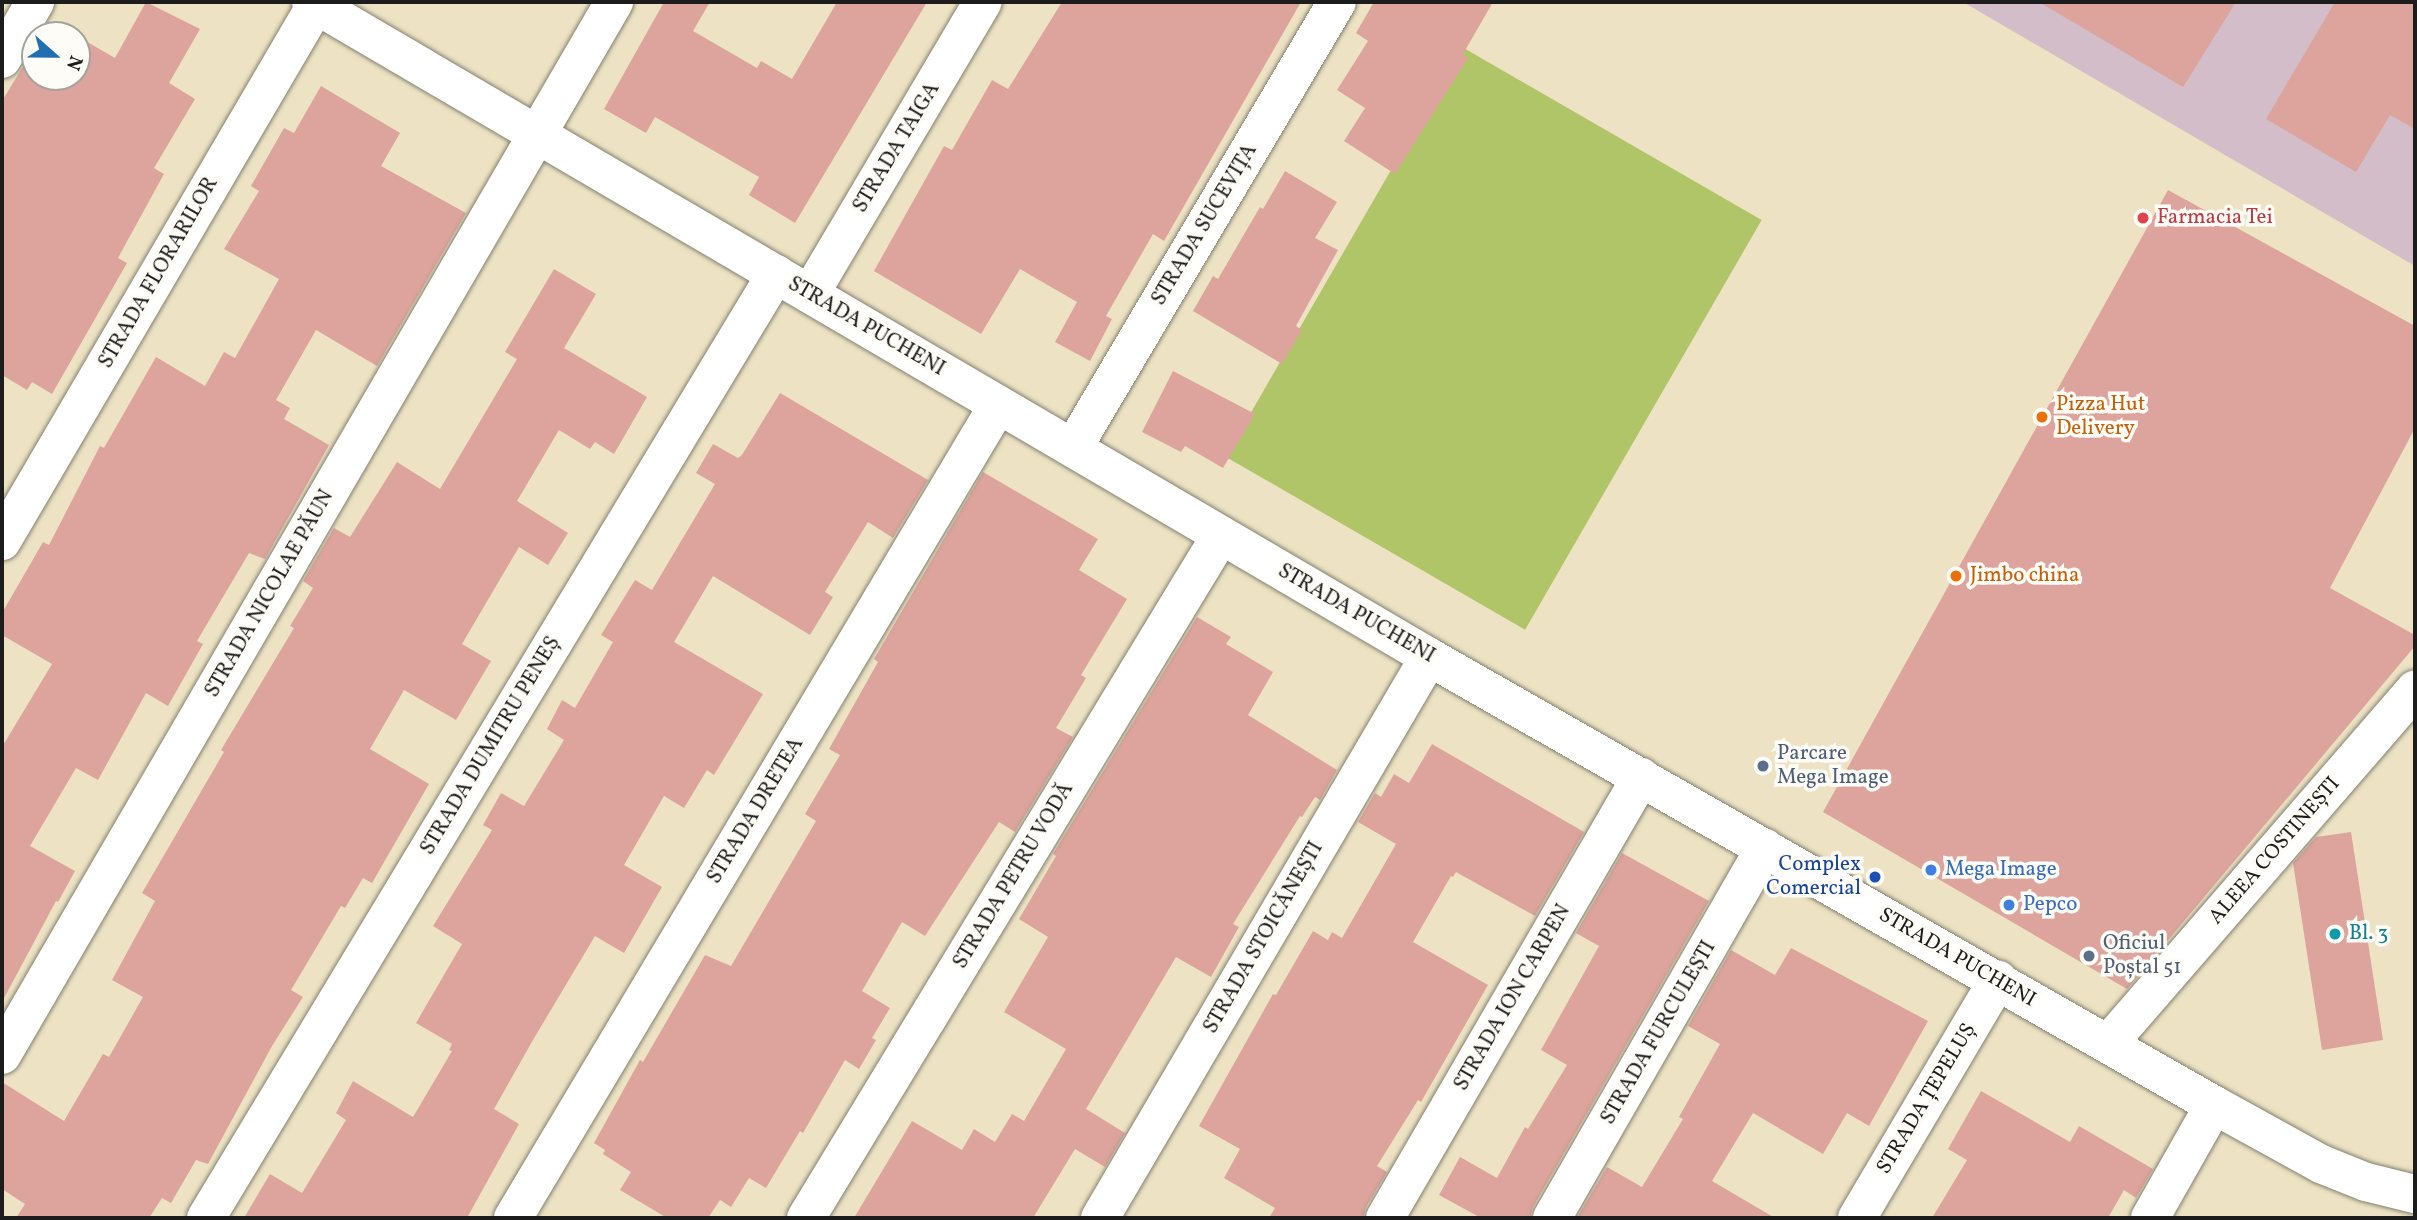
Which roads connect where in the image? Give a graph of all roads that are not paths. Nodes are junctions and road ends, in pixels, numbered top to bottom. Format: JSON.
{"nodes":[{"id":1,"x":36,"y":2,"type":"edge"},
{"id":2,"x":614,"y":2,"type":"edge"},
{"id":3,"x":984,"y":2,"type":"edge"},
{"id":4,"x":1337,"y":2,"type":"edge"},
{"id":5,"x":314,"y":3,"type":"edge"},
{"id":6,"x":2,"y":59,"type":"edge"},
{"id":7,"x":538,"y":133,"type":"junction"},
{"id":8,"x":776,"y":274,"type":"junction"},
{"id":9,"x":810,"y":294,"type":"junction"},
{"id":10,"x":999,"y":405,"type":"junction"},
{"id":11,"x":1073,"y":448,"type":"junction"},
{"id":12,"x":1221,"y":535,"type":"junction"},
{"id":13,"x":2,"y":541,"type":"edge"},
{"id":14,"x":1429,"y":657,"type":"junction"},
{"id":15,"x":2415,"y":690,"type":"edge"},
{"id":16,"x":1641,"y":777,"type":"junction"},
{"id":17,"x":1765,"y":848,"type":"junction"},
{"id":18,"x":1998,"y":981,"type":"junction"},
{"id":19,"x":2108,"y":1044,"type":"junction"},
{"id":20,"x":2,"y":1055,"type":"edge"},
{"id":21,"x":2214,"y":1105,"type":"junction"},
{"id":22,"x":2415,"y":1194,"type":"edge"},
{"id":23,"x":206,"y":1218,"type":"edge"},
{"id":24,"x":513,"y":1218,"type":"edge"},
{"id":25,"x":806,"y":1218,"type":"edge"},
{"id":26,"x":1100,"y":1218,"type":"edge"},
{"id":27,"x":1385,"y":1218,"type":"edge"},
{"id":28,"x":1552,"y":1218,"type":"edge"},
{"id":29,"x":1857,"y":1218,"type":"edge"},
{"id":30,"x":2150,"y":1218,"type":"edge"}],
"edges":[{"from":1,"to":6,"type":"street"},
{"from":2,"to":7,"type":"street","name":"STRADA NICOLAE PĂUN"},
{"from":3,"to":9,"type":"street","name":"STRADA TAIGA"},
{"from":4,"to":11,"type":"street","name":"STRADA SUCEVIȚA"},
{"from":5,"to":7,"type":"street","name":"STRADA PUCHENI"},
{"from":5,"to":13,"type":"street","name":"STRADA FLORARILOR"},
{"from":7,"to":8,"type":"street","name":"STRADA PUCHENI"},
{"from":7,"to":20,"type":"street","name":"STRADA NICOLAE PĂUN"},
{"from":8,"to":9,"type":"street","name":"STRADA PUCHENI"},
{"from":8,"to":23,"type":"street","name":"STRADA DUMITRU PENEȘ"},
{"from":9,"to":10,"type":"street","name":"STRADA PUCHENI"},
{"from":10,"to":11,"type":"street","name":"STRADA PUCHENI"},
{"from":10,"to":24,"type":"street","name":"STRADA DRETEA"},
{"from":11,"to":12,"type":"street","name":"STRADA PUCHENI"},
{"from":12,"to":14,"type":"street","name":"STRADA PUCHENI"},
{"from":12,"to":25,"type":"street","name":"STRADA PETRU VODĂ"},
{"from":14,"to":16,"type":"street","name":"STRADA PUCHENI"},
{"from":14,"to":26,"type":"street","name":"STRADA STOICĂNEȘTI"},
{"from":15,"to":19,"type":"street","name":"ALEEA COSTINEȘTI"},
{"from":16,"to":17,"type":"street","name":"STRADA PUCHENI"},
{"from":16,"to":27,"type":"street","name":"STRADA ION CARPEN"},
{"from":17,"to":18,"type":"street","name":"STRADA PUCHENI"},
{"from":17,"to":28,"type":"street","name":"STRADA FURCULEȘTI"},
{"from":18,"to":19,"type":"street","name":"STRADA PUCHENI"},
{"from":18,"to":29,"type":"street","name":"STRADA ȚEPELUȘ"},
{"from":19,"to":21,"type":"street","name":"STRADA PUCHENI"},
{"from":21,"to":22,"type":"street","name":"STRADA PUCHENI"},
{"from":21,"to":30,"type":"street"}]}
